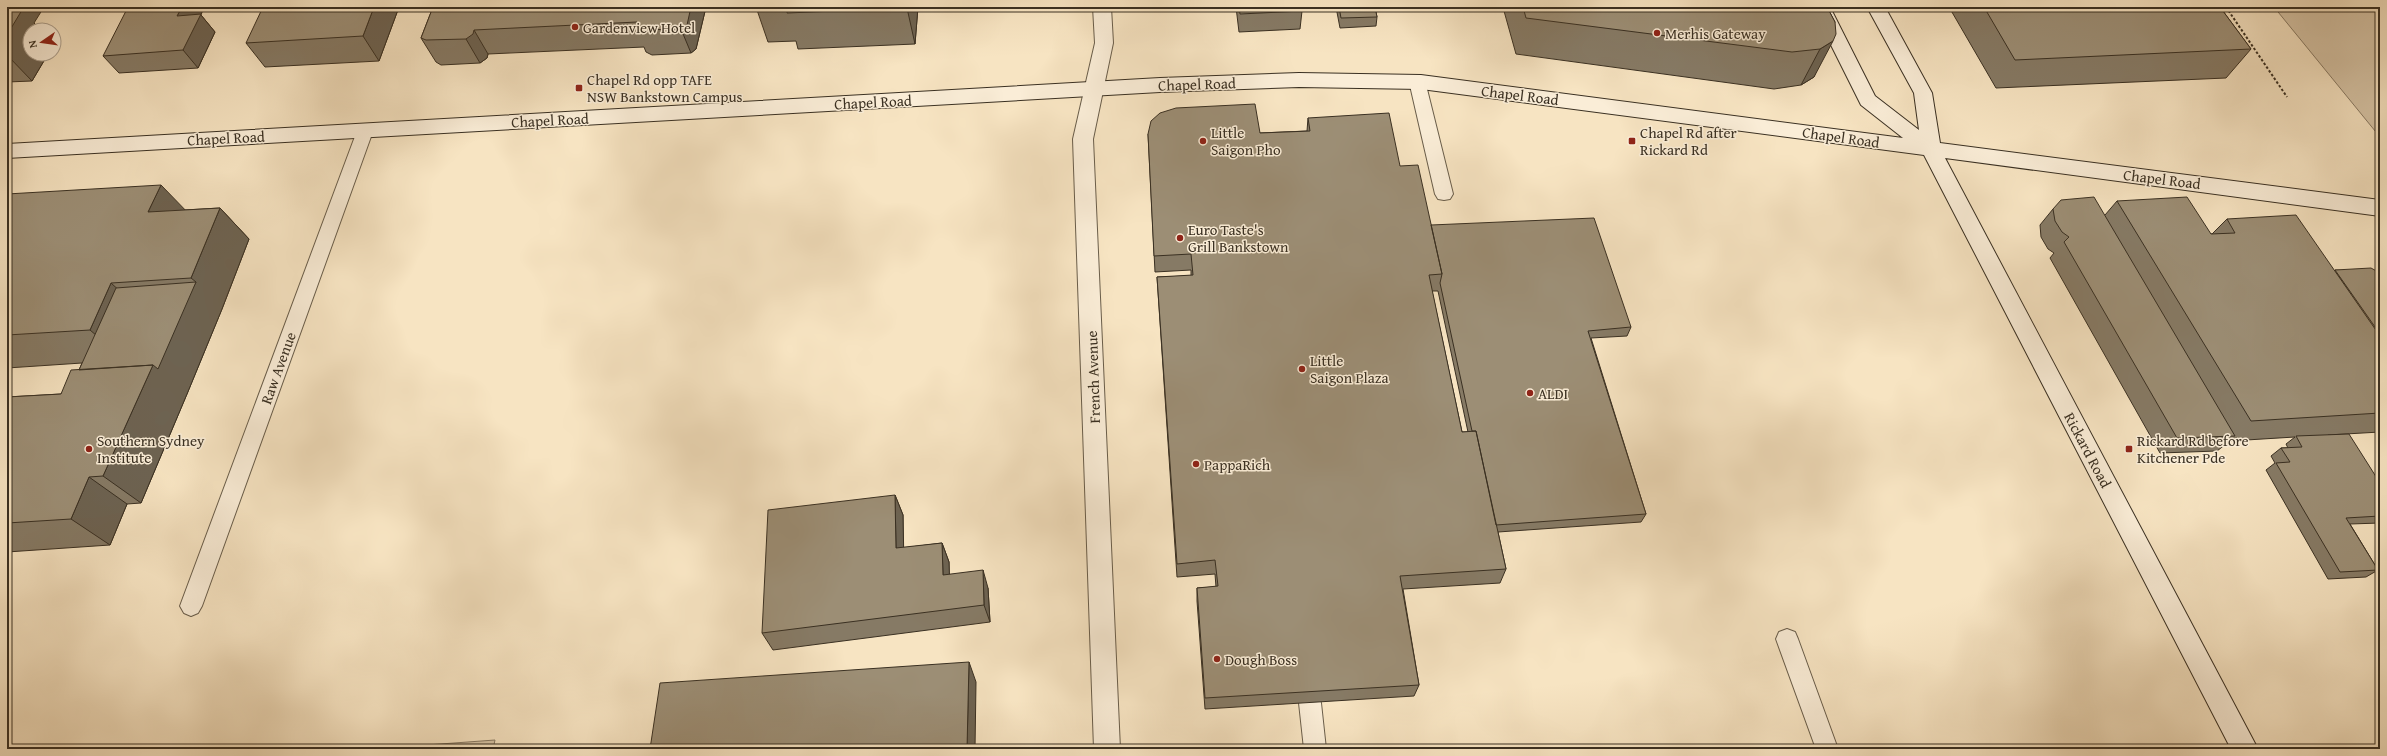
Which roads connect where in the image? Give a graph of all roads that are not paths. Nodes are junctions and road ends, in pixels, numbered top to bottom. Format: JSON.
{"nodes":[{"id":1,"x":1102,"y":7,"type":"edge"},
{"id":2,"x":1821,"y":7,"type":"edge"},
{"id":3,"x":1876,"y":7,"type":"edge"},
{"id":4,"x":1417,"y":81,"type":"junction"},
{"id":5,"x":1094,"y":90,"type":"junction"},
{"id":6,"x":365,"y":131,"type":"junction"},
{"id":7,"x":1931,"y":150,"type":"junction"},
{"id":8,"x":7,"y":151,"type":"edge"},
{"id":9,"x":1444,"y":194,"type":"dead end"},
{"id":10,"x":2380,"y":208,"type":"edge"},
{"id":11,"x":191,"y":606,"type":"dead end"},
{"id":12,"x":1787,"y":639,"type":"dead end"},
{"id":13,"x":1310,"y":703,"type":"edge"},
{"id":14,"x":1107,"y":749,"type":"edge"},
{"id":15,"x":1315,"y":749,"type":"edge"},
{"id":16,"x":1827,"y":749,"type":"edge"},
{"id":17,"x":2246,"y":749,"type":"edge"}],
"edges":[{"from":1,"to":5,"type":"main road","name":"French Avenue"},
{"from":2,"to":7,"type":"main road","name":"Rickard Road"},
{"from":3,"to":7,"type":"main road","name":"Rickard Road"},
{"from":4,"to":5,"type":"main road","name":"Chapel Road"},
{"from":4,"to":7,"type":"main road","name":"Chapel Road"},
{"from":4,"to":9,"type":"lane"},
{"from":5,"to":6,"type":"main road","name":"Chapel Road"},
{"from":5,"to":14,"type":"main road","name":"French Avenue"},
{"from":6,"to":8,"type":"main road","name":"Chapel Road"},
{"from":6,"to":11,"type":"lane","name":"Raw Avenue"},
{"from":7,"to":10,"type":"main road","name":"Chapel Road"},
{"from":7,"to":17,"type":"main road","name":"Rickard Road"},
{"from":12,"to":16,"type":"lane"},
{"from":13,"to":15,"type":"lane"}]}
